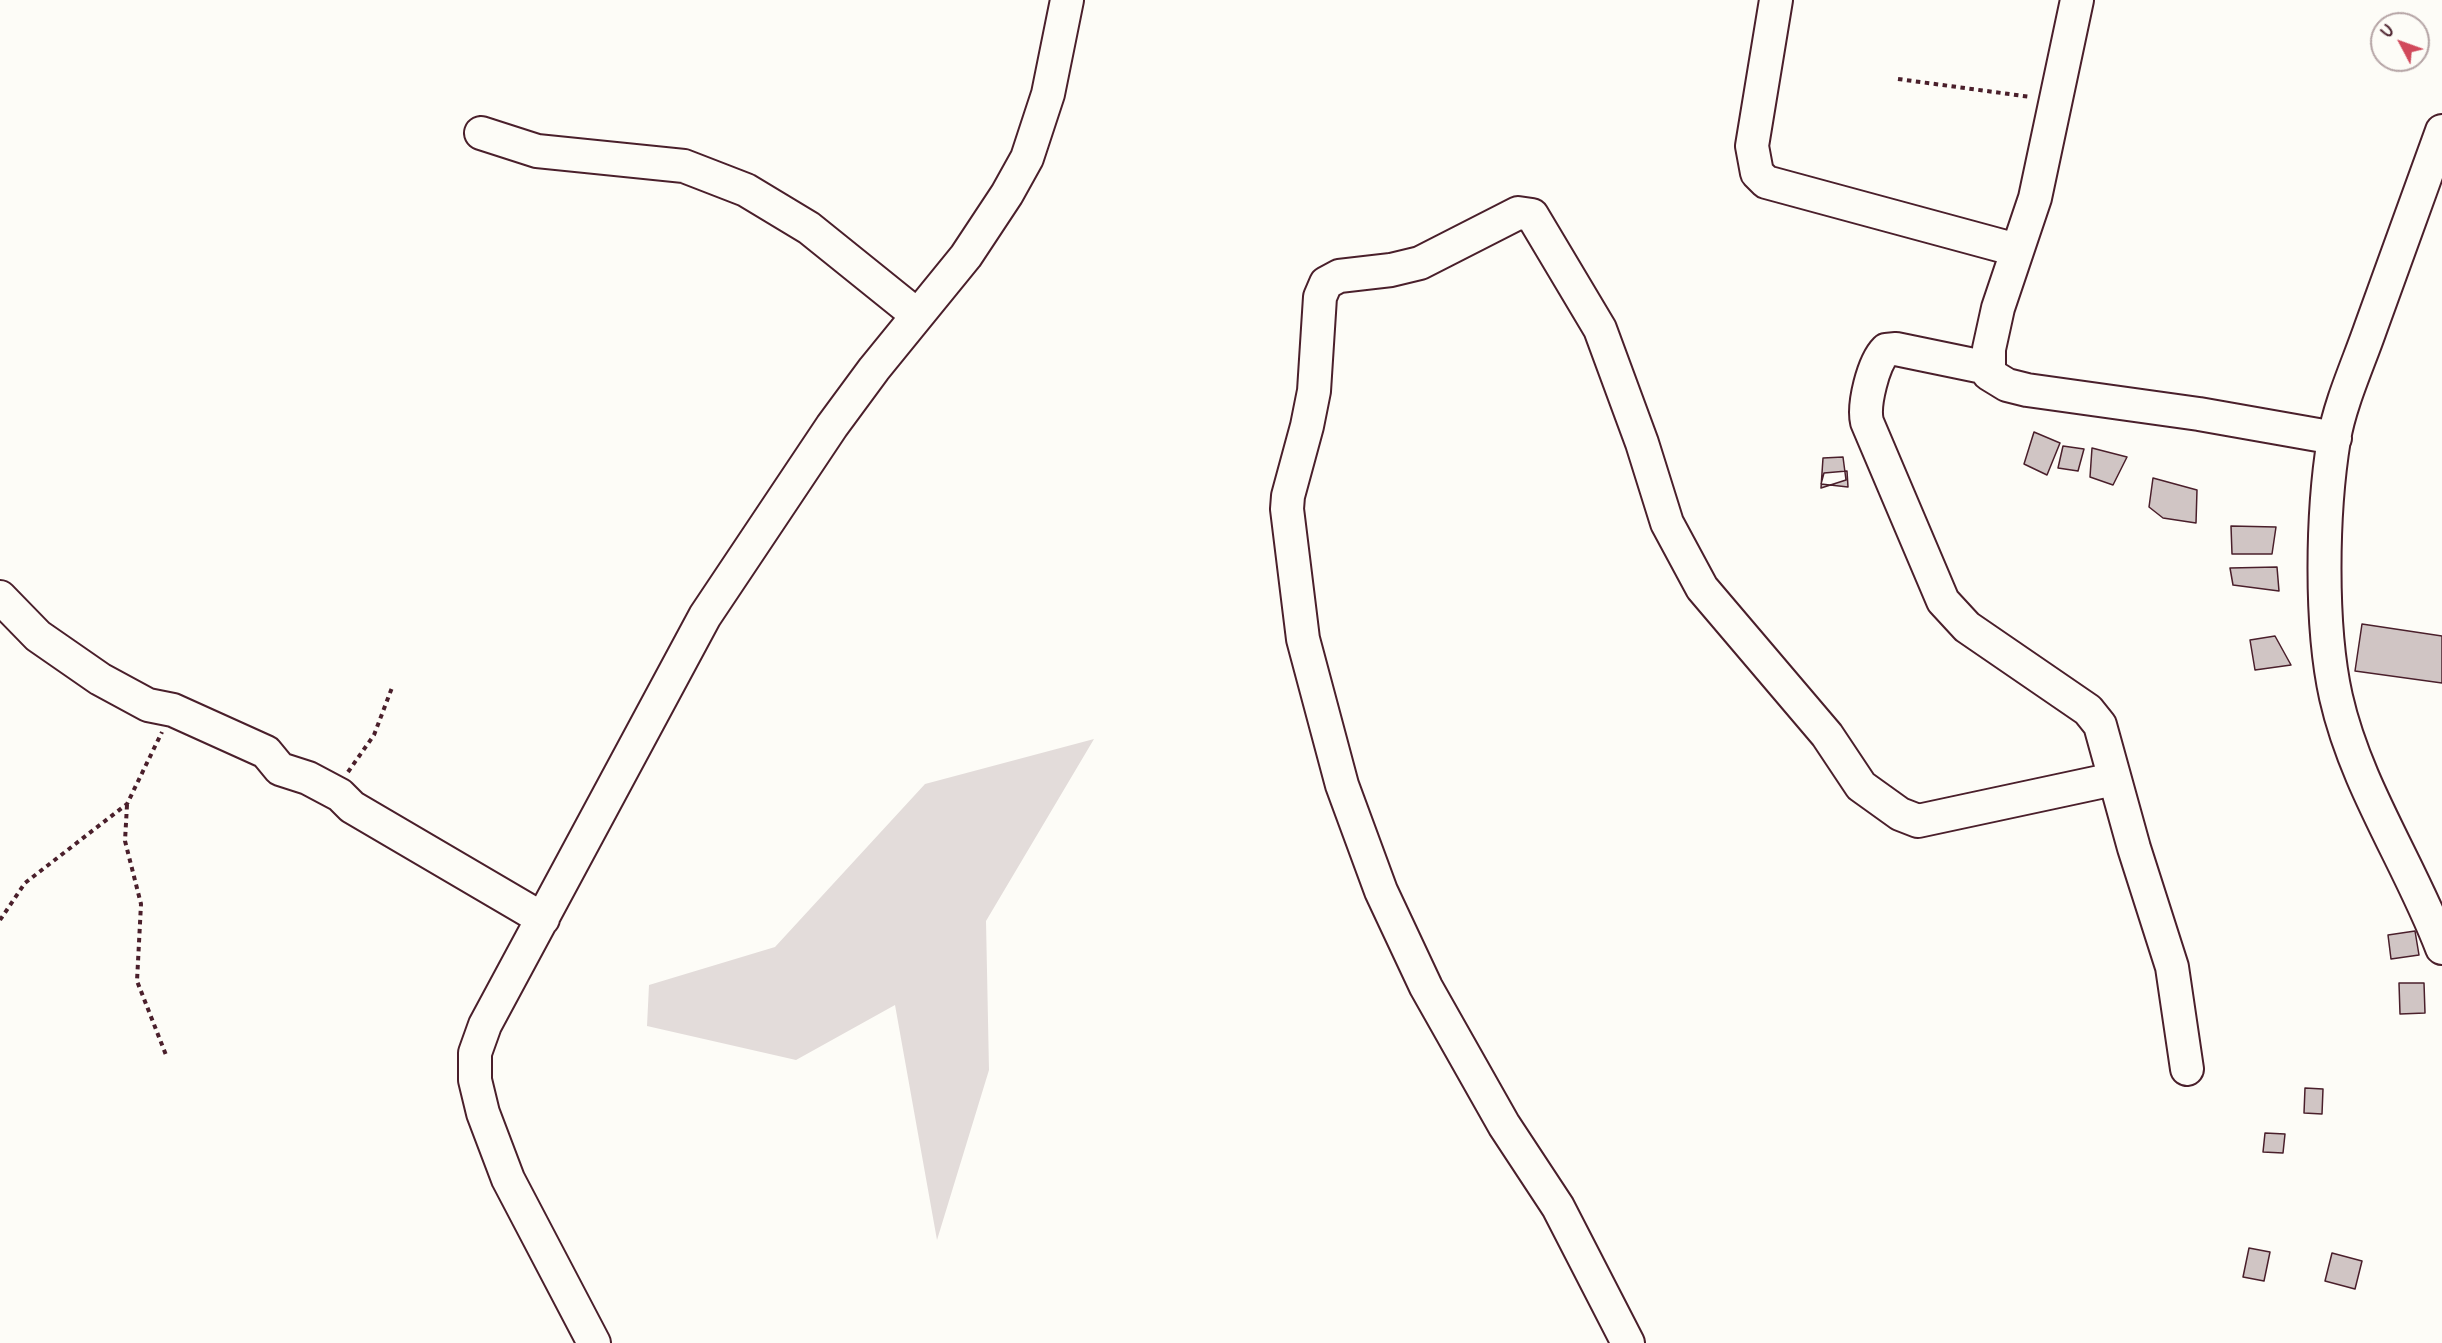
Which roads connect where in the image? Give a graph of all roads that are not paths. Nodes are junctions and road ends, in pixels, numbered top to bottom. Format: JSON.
{"nodes":[{"id":1,"x":1067,"y":0,"type":"edge"},
{"id":2,"x":1776,"y":0,"type":"edge"},
{"id":3,"x":2077,"y":0,"type":"edge"},
{"id":4,"x":2442,"y":130,"type":"edge"},
{"id":5,"x":481,"y":133,"type":"dead end"},
{"id":6,"x":2017,"y":250,"type":"junction"},
{"id":7,"x":917,"y":315,"type":"junction"},
{"id":8,"x":1988,"y":368,"type":"junction"},
{"id":9,"x":2335,"y":438,"type":"junction"},
{"id":10,"x":0,"y":597,"type":"edge"},
{"id":11,"x":2114,"y":779,"type":"junction"},
{"id":12,"x":543,"y":919,"type":"junction"},
{"id":13,"x":2442,"y":948,"type":"edge"},
{"id":14,"x":2187,"y":1069,"type":"dead end"},
{"id":15,"x":588,"y":1340,"type":"edge"},
{"id":16,"x":1628,"y":1343,"type":"edge"}],
"edges":[{"from":1,"to":7,"type":"street"},
{"from":2,"to":6,"type":"street"},
{"from":3,"to":6,"type":"street"},
{"from":4,"to":9,"type":"street"},
{"from":5,"to":7,"type":"street"},
{"from":6,"to":8,"type":"street"},
{"from":7,"to":12,"type":"street"},
{"from":8,"to":9,"type":"street"},
{"from":8,"to":11,"type":"street"},
{"from":9,"to":13,"type":"street"},
{"from":10,"to":12,"type":"street"},
{"from":11,"to":14,"type":"street"},
{"from":11,"to":16,"type":"street"},
{"from":12,"to":15,"type":"street"}]}
